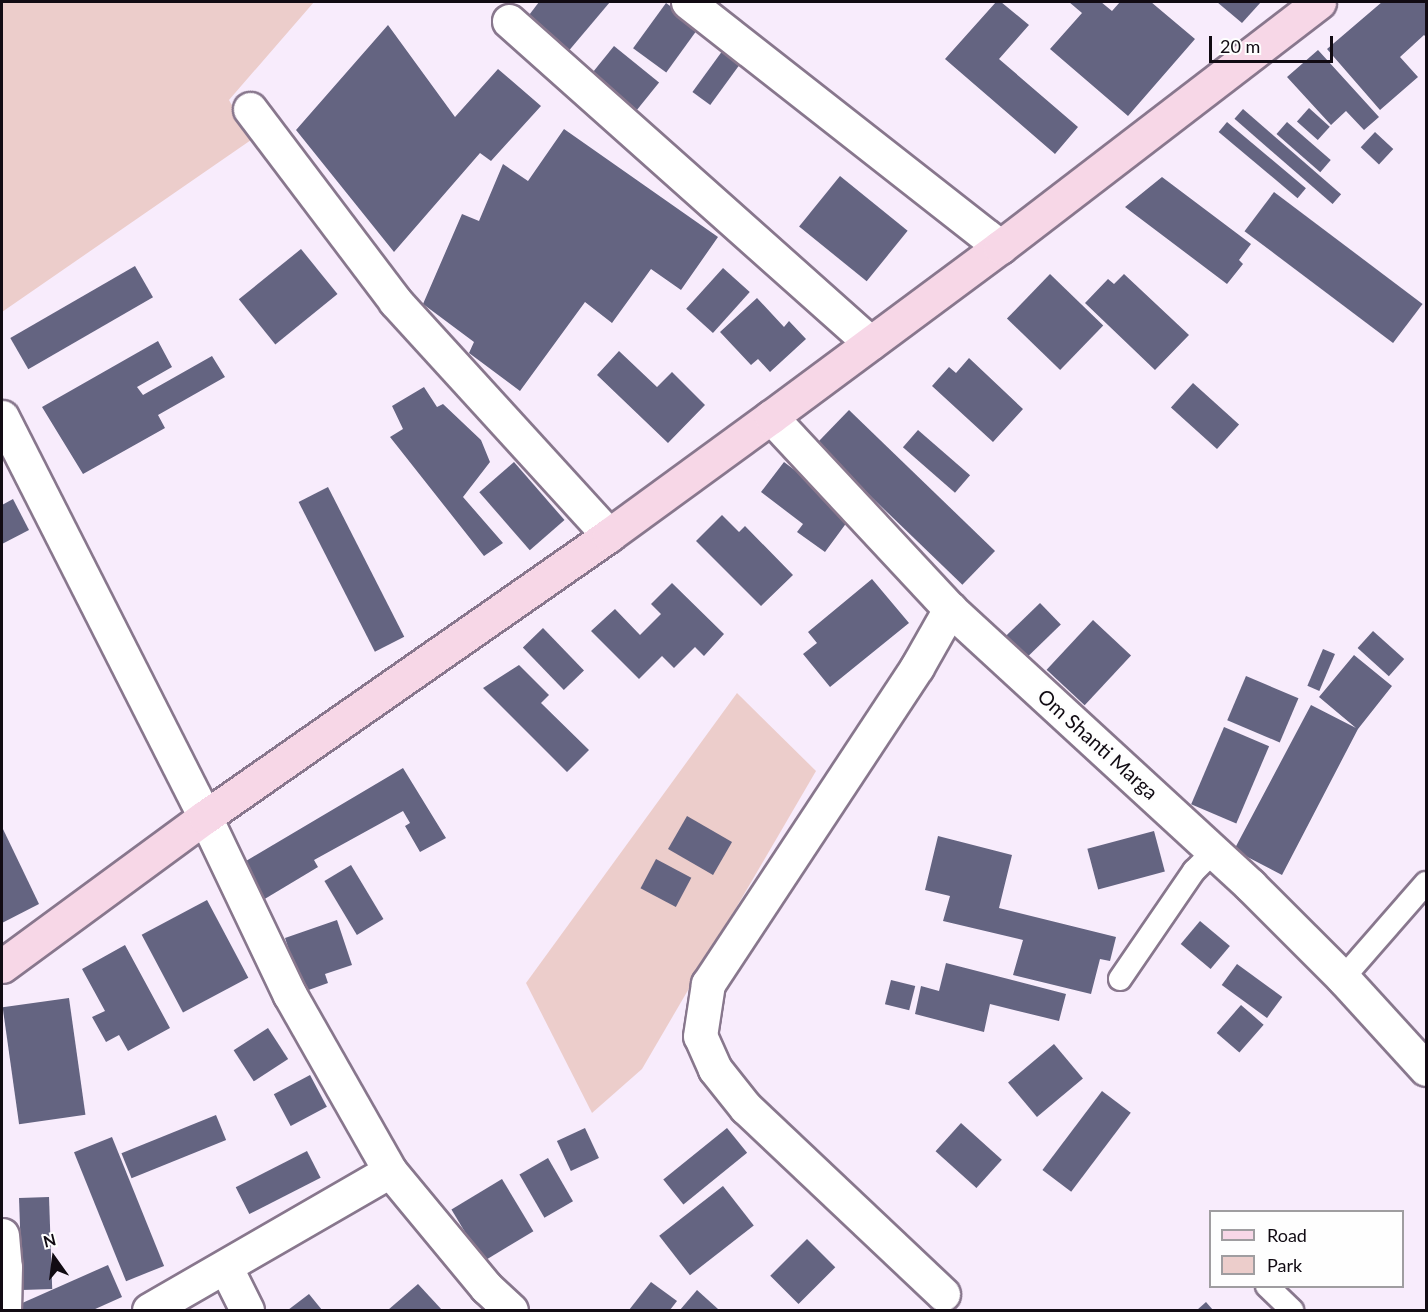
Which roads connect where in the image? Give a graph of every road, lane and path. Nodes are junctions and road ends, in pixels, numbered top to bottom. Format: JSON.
{"nodes":[{"id":1,"x":688,"y":2,"type":"edge"},
{"id":2,"x":1319,"y":2,"type":"edge"},
{"id":3,"x":509,"y":21,"type":"dead end"},
{"id":4,"x":250,"y":109,"type":"dead end"},
{"id":5,"x":1000,"y":247,"type":"junction"},
{"id":6,"x":871,"y":343,"type":"junction"},
{"id":7,"x":2,"y":417,"type":"edge"},
{"id":8,"x":771,"y":417,"type":"junction"},
{"id":9,"x":609,"y":535,"type":"junction"},
{"id":10,"x":950,"y":609,"type":"junction"},
{"id":11,"x":205,"y":817,"type":"junction"},
{"id":12,"x":1214,"y":851,"type":"junction"},
{"id":13,"x":1426,"y":883,"type":"edge"},
{"id":14,"x":2,"y":966,"type":"edge"},
{"id":15,"x":1343,"y":978,"type":"junction"},
{"id":16,"x":1120,"y":979,"type":"dead end"},
{"id":17,"x":1426,"y":1069,"type":"edge"},
{"id":18,"x":390,"y":1171,"type":"junction"},
{"id":19,"x":2,"y":1235,"type":"edge"},
{"id":20,"x":226,"y":1268,"type":"junction"},
{"id":21,"x":1268,"y":1288,"type":"edge"},
{"id":22,"x":943,"y":1294,"type":"dead end"},
{"id":23,"x":4,"y":1311,"type":"edge"},
{"id":24,"x":149,"y":1311,"type":"edge"},
{"id":25,"x":247,"y":1311,"type":"edge"},
{"id":26,"x":511,"y":1311,"type":"edge"},
{"id":27,"x":1292,"y":1311,"type":"edge"}],
"edges":[{"from":1,"to":5,"type":"street"},
{"from":2,"to":5,"type":"street"},
{"from":3,"to":6,"type":"street"},
{"from":4,"to":9,"type":"street"},
{"from":5,"to":6,"type":"street"},
{"from":6,"to":8,"type":"street"},
{"from":7,"to":11,"type":"street"},
{"from":8,"to":9,"type":"street"},
{"from":8,"to":10,"type":"street","name":"Om Shanti Marga"},
{"from":9,"to":11,"type":"street"},
{"from":10,"to":12,"type":"street","name":"Om Shanti Marga"},
{"from":10,"to":22,"type":"street"},
{"from":11,"to":14,"type":"street"},
{"from":11,"to":18,"type":"street"},
{"from":12,"to":15,"type":"street","name":"Om Shanti Marga"},
{"from":12,"to":16,"type":"lane"},
{"from":13,"to":15,"type":"lane"},
{"from":15,"to":17,"type":"street","name":"Om Shanti Marga"},
{"from":18,"to":20,"type":"street"},
{"from":18,"to":26,"type":"street"},
{"from":19,"to":23,"type":"street"},
{"from":20,"to":24,"type":"street"},
{"from":20,"to":25,"type":"street"},
{"from":21,"to":27,"type":"lane"}]}
